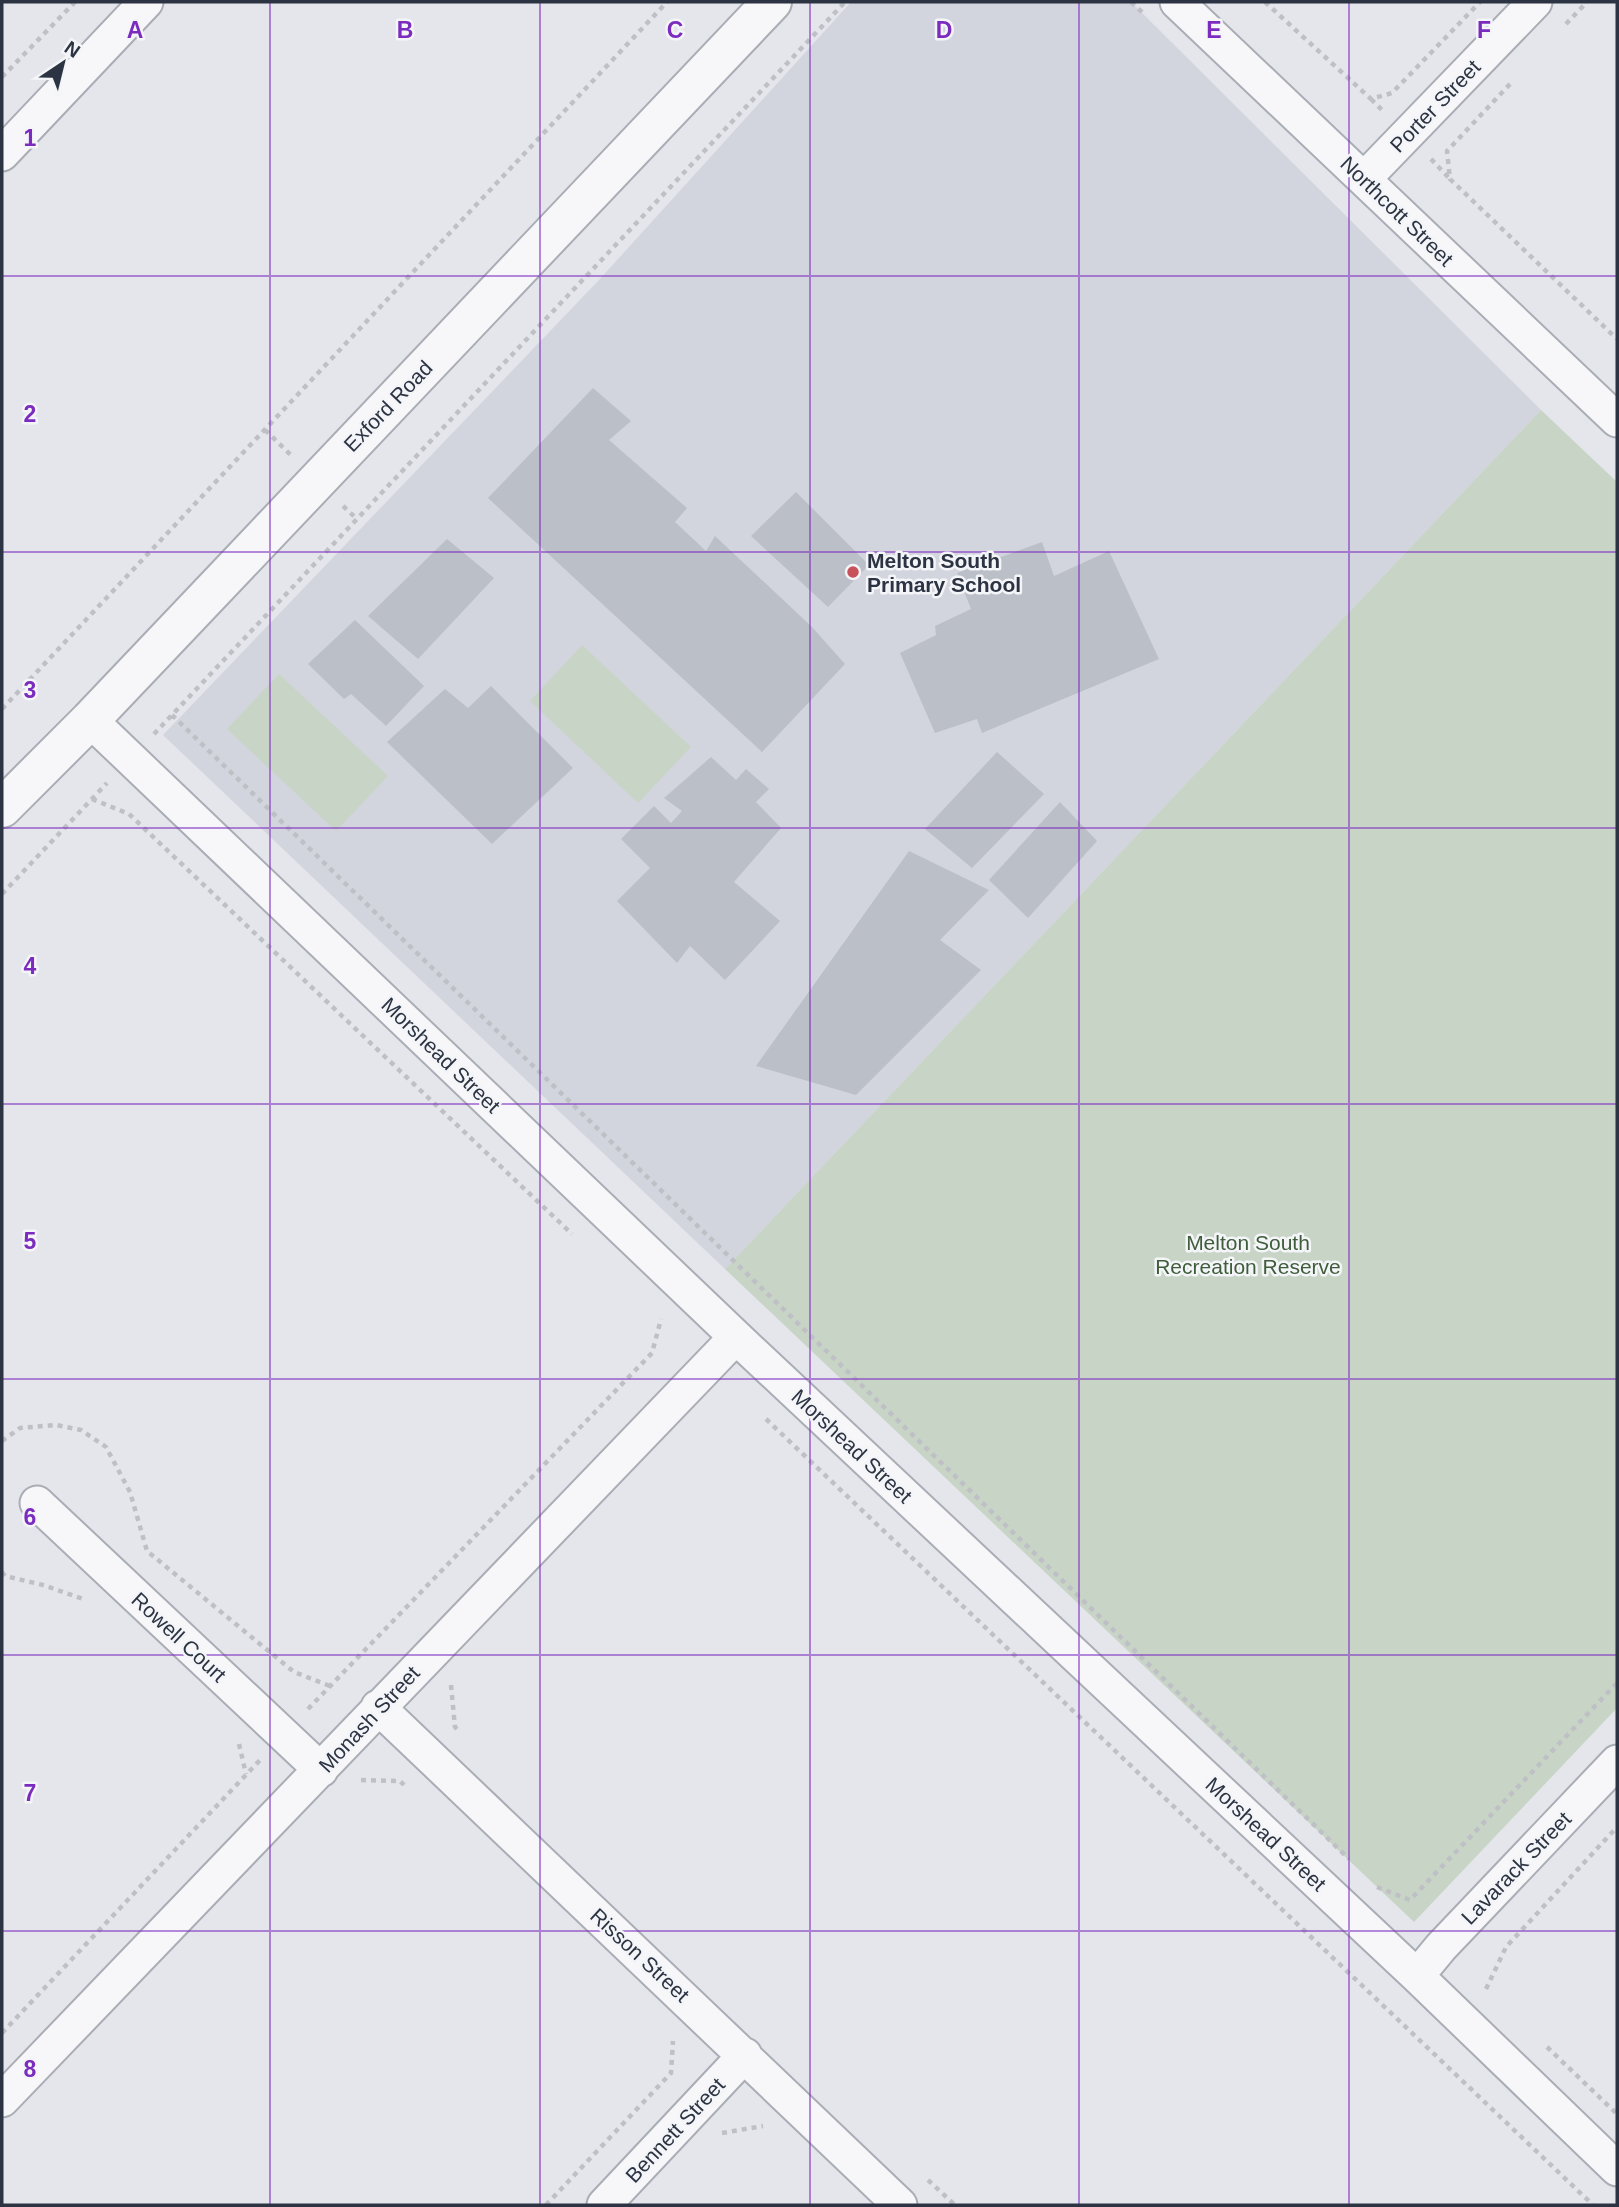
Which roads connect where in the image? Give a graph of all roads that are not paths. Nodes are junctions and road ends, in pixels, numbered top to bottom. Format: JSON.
{"nodes":[{"id":1,"x":146,"y":2,"type":"edge"},
{"id":2,"x":772,"y":2,"type":"edge"},
{"id":3,"x":1177,"y":2,"type":"edge"},
{"id":4,"x":1535,"y":2,"type":"edge"},
{"id":5,"x":2,"y":154,"type":"edge"},
{"id":6,"x":1364,"y":179,"type":"junction"},
{"id":7,"x":1617,"y":420,"type":"edge"},
{"id":8,"x":90,"y":720,"type":"junction"},
{"id":9,"x":2,"y":808,"type":"edge"},
{"id":10,"x":736,"y":1337,"type":"junction"},
{"id":11,"x":37,"y":1503,"type":"dead end"},
{"id":12,"x":378,"y":1707,"type":"junction"},
{"id":13,"x":1617,"y":1762,"type":"edge"},
{"id":14,"x":335,"y":1774,"type":"junction"},
{"id":15,"x":1417,"y":1976,"type":"junction"},
{"id":16,"x":745,"y":2055,"type":"junction"},
{"id":17,"x":2,"y":2100,"type":"edge"},
{"id":18,"x":1617,"y":2169,"type":"edge"},
{"id":19,"x":604,"y":2205,"type":"edge"},
{"id":20,"x":901,"y":2205,"type":"edge"}],
"edges":[{"from":1,"to":5,"type":"street"},
{"from":2,"to":8,"type":"street","name":"Exford Road"},
{"from":3,"to":6,"type":"street","name":"Northcott Street"},
{"from":4,"to":6,"type":"street","name":"Porter Street"},
{"from":6,"to":7,"type":"street","name":"Northcott Street"},
{"from":8,"to":9,"type":"street","name":"Exford Road"},
{"from":8,"to":10,"type":"street","name":"Morshead Street"},
{"from":10,"to":12,"type":"street","name":"Monash Street"},
{"from":10,"to":15,"type":"street","name":"Morshead Street"},
{"from":11,"to":14,"type":"street","name":"Rowell Court"},
{"from":12,"to":14,"type":"street","name":"Monash Street"},
{"from":12,"to":16,"type":"street","name":"Risson Street"},
{"from":13,"to":15,"type":"street","name":"Lavarack Street"},
{"from":14,"to":17,"type":"street","name":"Monash Street"},
{"from":15,"to":18,"type":"street","name":"Morshead Street"},
{"from":16,"to":19,"type":"street","name":"Bennett Street"},
{"from":16,"to":20,"type":"street","name":"Risson Street"}]}
